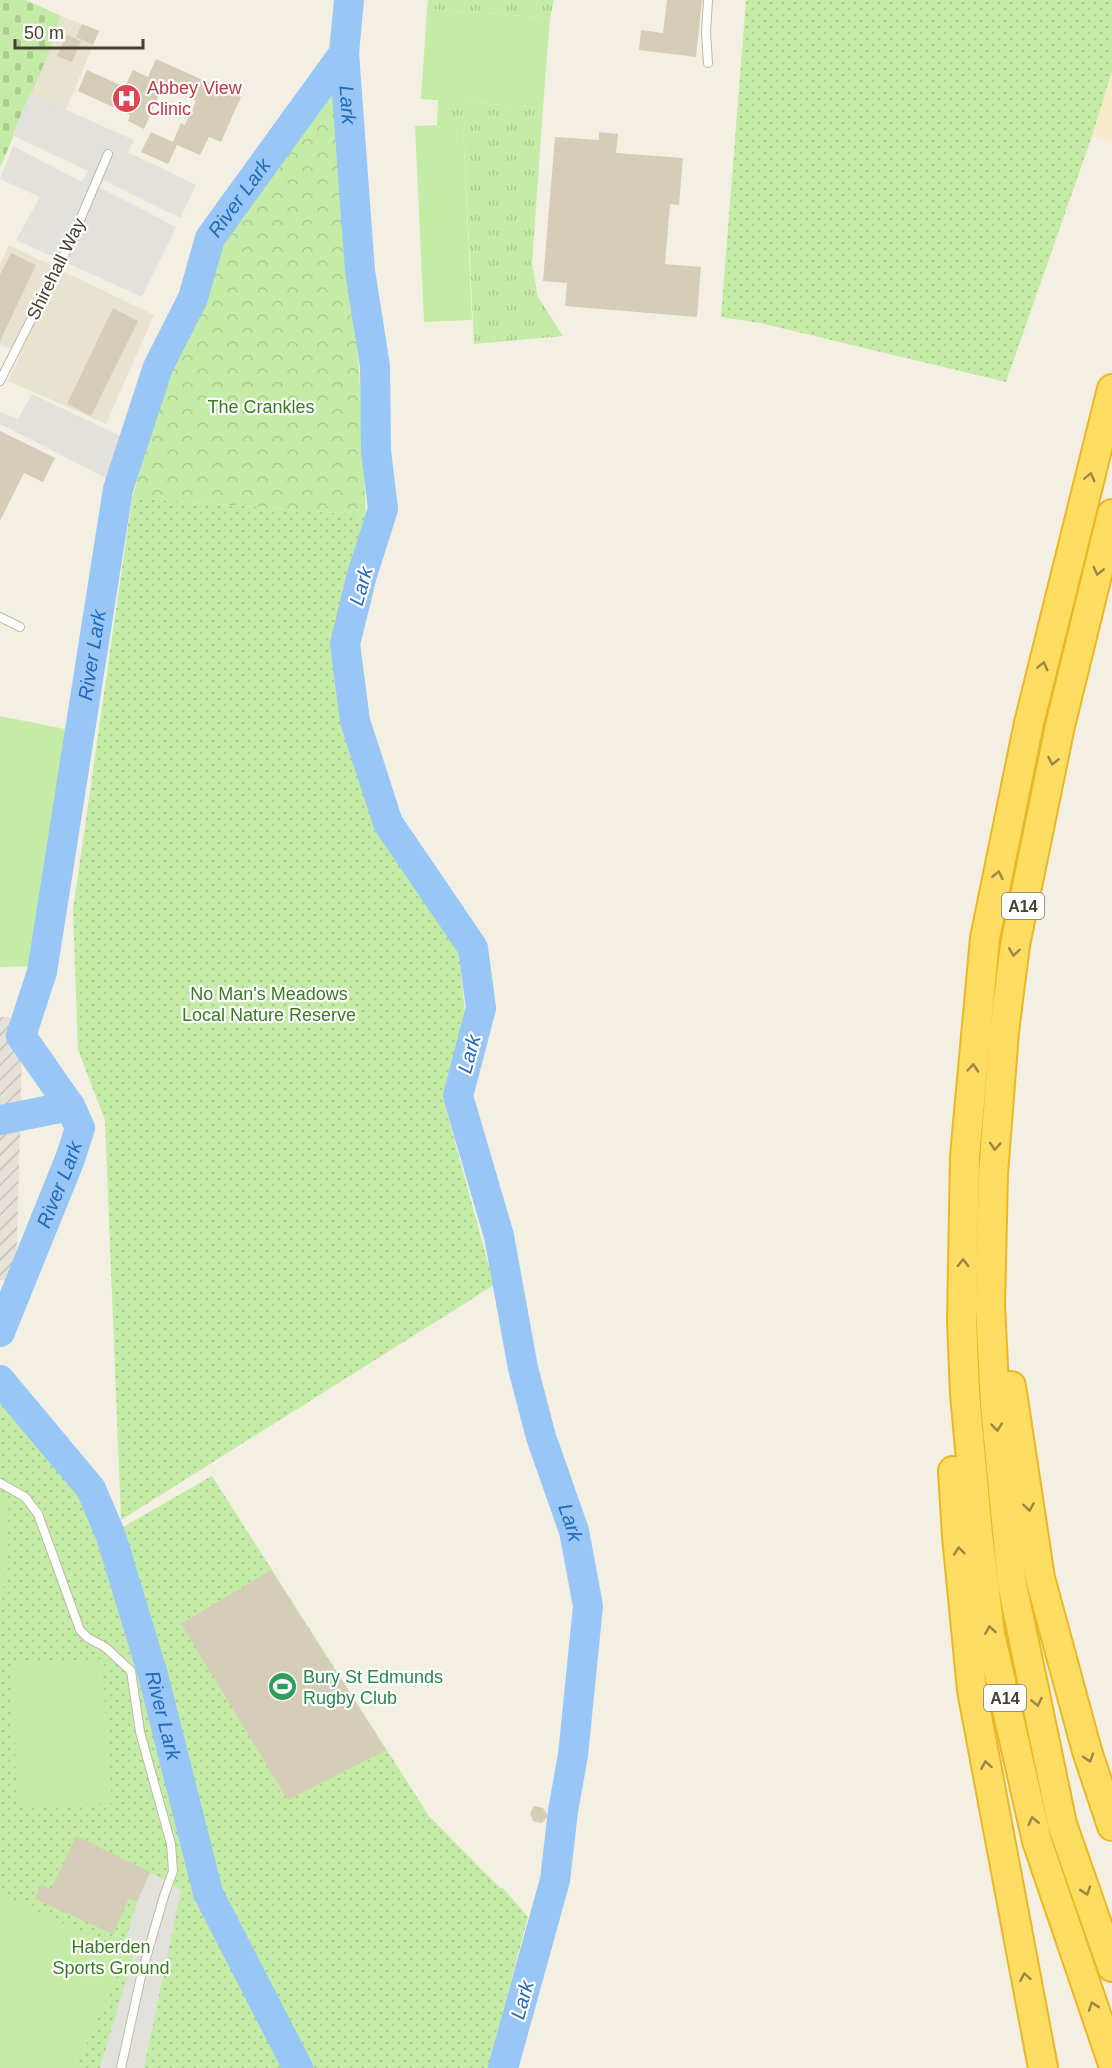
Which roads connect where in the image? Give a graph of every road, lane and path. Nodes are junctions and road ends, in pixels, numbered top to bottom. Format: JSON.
{"nodes":[{"id":1,"x":708,"y":0,"type":"edge"},
{"id":2,"x":708,"y":63,"type":"dead end"},
{"id":3,"x":108,"y":154,"type":"dead end"},
{"id":4,"x":0,"y":381,"type":"edge"},
{"id":5,"x":1112,"y":388,"type":"edge"},
{"id":6,"x":1112,"y":514,"type":"edge"},
{"id":7,"x":0,"y":617,"type":"edge"},
{"id":8,"x":20,"y":627,"type":"dead end"},
{"id":9,"x":990,"y":1305,"type":"junction"},
{"id":10,"x":962,"y":1321,"type":"junction"},
{"id":11,"x":0,"y":1483,"type":"edge"},
{"id":12,"x":1112,"y":1826,"type":"edge"},
{"id":13,"x":1112,"y":1966,"type":"edge"},
{"id":14,"x":1112,"y":2061,"type":"edge"},
{"id":15,"x":121,"y":2068,"type":"edge"},
{"id":16,"x":1043,"y":2068,"type":"edge"}],
"edges":[{"from":1,"to":2,"type":"lane"},
{"from":3,"to":4,"type":"lane","name":"Shirehall Way"},
{"from":10,"to":5,"type":"highway","number":"A14","one_way":true},
{"from":6,"to":9,"type":"highway","number":"A14","one_way":true},
{"from":7,"to":8,"type":"lane"},
{"from":9,"to":12,"type":"highway","one_way":true},
{"from":9,"to":13,"type":"highway","number":"A14","one_way":true},
{"from":14,"to":10,"type":"highway","number":"A14","one_way":true},
{"from":16,"to":10,"type":"highway","one_way":true},
{"from":11,"to":15,"type":"lane"}]}
